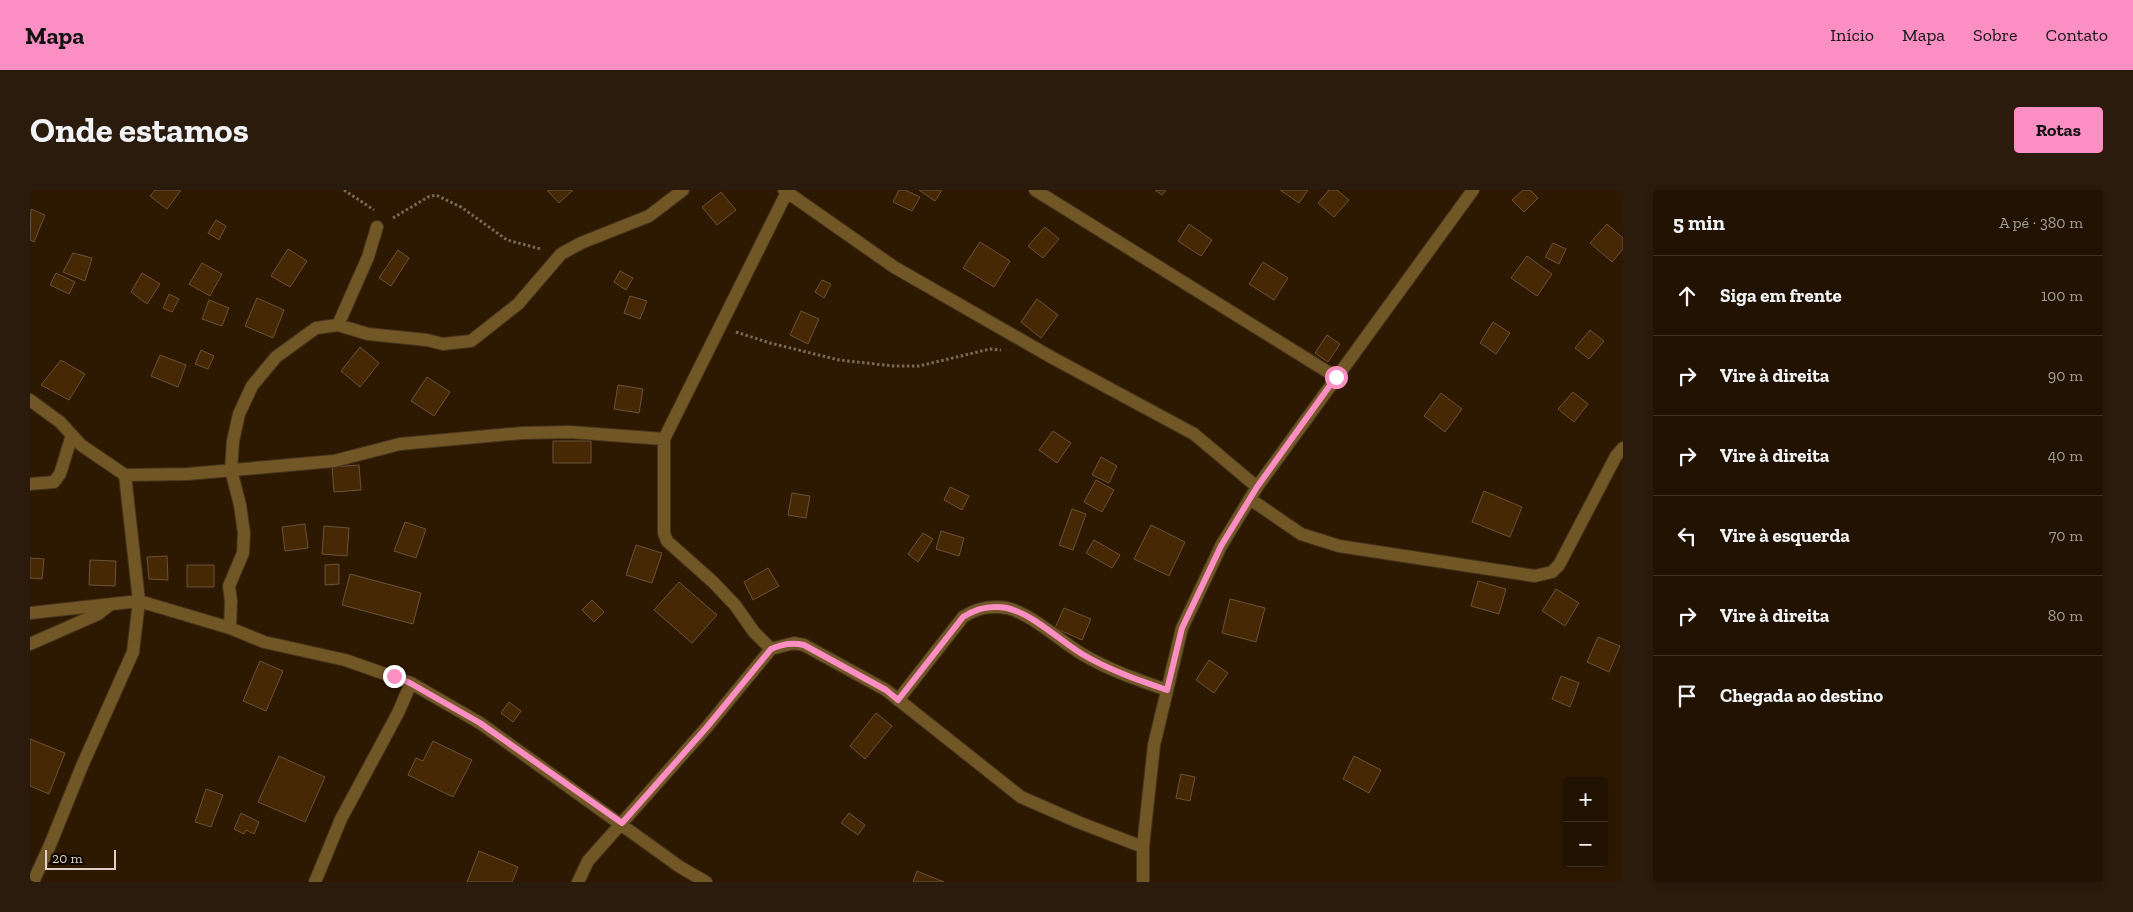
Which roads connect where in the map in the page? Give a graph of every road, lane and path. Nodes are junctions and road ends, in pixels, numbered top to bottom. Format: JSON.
{"nodes":[{"id":1,"x":344,"y":190,"type":"edge"},
{"id":2,"x":683,"y":190,"type":"edge"},
{"id":3,"x":1035,"y":190,"type":"edge"},
{"id":4,"x":1473,"y":190,"type":"edge"},
{"id":5,"x":785,"y":191,"type":"edge"},
{"id":6,"x":377,"y":228,"type":"junction"},
{"id":7,"x":561,"y":254,"type":"junction"},
{"id":8,"x":338,"y":325,"type":"junction"},
{"id":9,"x":721,"y":325,"type":"junction"},
{"id":10,"x":1007,"y":351,"type":"dead end"},
{"id":11,"x":1336,"y":377,"type":"junction"},
{"id":12,"x":30,"y":400,"type":"edge"},
{"id":13,"x":72,"y":435,"type":"junction"},
{"id":14,"x":664,"y":439,"type":"junction"},
{"id":15,"x":1623,"y":448,"type":"edge"},
{"id":16,"x":231,"y":470,"type":"junction"},
{"id":17,"x":125,"y":475,"type":"junction"},
{"id":18,"x":30,"y":484,"type":"edge"},
{"id":19,"x":1257,"y":487,"type":"junction"},
{"id":20,"x":1250,"y":499,"type":"junction"},
{"id":21,"x":139,"y":601,"type":"junction"},
{"id":22,"x":111,"y":604,"type":"junction"},
{"id":23,"x":30,"y":613,"type":"edge"},
{"id":24,"x":230,"y":628,"type":"junction"},
{"id":25,"x":30,"y":644,"type":"edge"},
{"id":26,"x":771,"y":649,"type":"junction"},
{"id":27,"x":410,"y":683,"type":"junction"},
{"id":28,"x":1167,"y":690,"type":"junction"},
{"id":29,"x":898,"y":700,"type":"junction"},
{"id":30,"x":622,"y":823,"type":"junction"},
{"id":31,"x":1143,"y":847,"type":"junction"},
{"id":32,"x":33,"y":882,"type":"edge"},
{"id":33,"x":315,"y":882,"type":"edge"},
{"id":34,"x":578,"y":882,"type":"edge"},
{"id":35,"x":706,"y":882,"type":"edge"},
{"id":36,"x":1143,"y":882,"type":"edge"}],
"edges":[{"from":1,"to":6,"type":"path"},
{"from":2,"to":7,"type":"street"},
{"from":3,"to":11,"type":"street"},
{"from":4,"to":11,"type":"street"},
{"from":5,"to":9,"type":"street"},
{"from":5,"to":19,"type":"street"},
{"from":6,"to":7,"type":"path"},
{"from":6,"to":8,"type":"street"},
{"from":7,"to":8,"type":"street"},
{"from":8,"to":16,"type":"street"},
{"from":9,"to":10,"type":"path"},
{"from":9,"to":14,"type":"street"},
{"from":11,"to":19,"type":"street"},
{"from":12,"to":13,"type":"street"},
{"from":13,"to":17,"type":"street"},
{"from":13,"to":18,"type":"street"},
{"from":14,"to":16,"type":"street"},
{"from":14,"to":26,"type":"street"},
{"from":15,"to":20,"type":"street"},
{"from":16,"to":17,"type":"street"},
{"from":16,"to":24,"type":"street"},
{"from":17,"to":21,"type":"street"},
{"from":19,"to":20,"type":"street"},
{"from":20,"to":28,"type":"street"},
{"from":21,"to":22,"type":"street"},
{"from":21,"to":24,"type":"street"},
{"from":21,"to":32,"type":"street"},
{"from":22,"to":23,"type":"street"},
{"from":22,"to":25,"type":"street"},
{"from":24,"to":27,"type":"street"},
{"from":26,"to":29,"type":"street"},
{"from":26,"to":30,"type":"street"},
{"from":27,"to":30,"type":"street"},
{"from":27,"to":33,"type":"street"},
{"from":28,"to":29,"type":"street"},
{"from":28,"to":31,"type":"street"},
{"from":29,"to":31,"type":"street"},
{"from":30,"to":34,"type":"street"},
{"from":30,"to":35,"type":"street"},
{"from":31,"to":36,"type":"street"}]}
